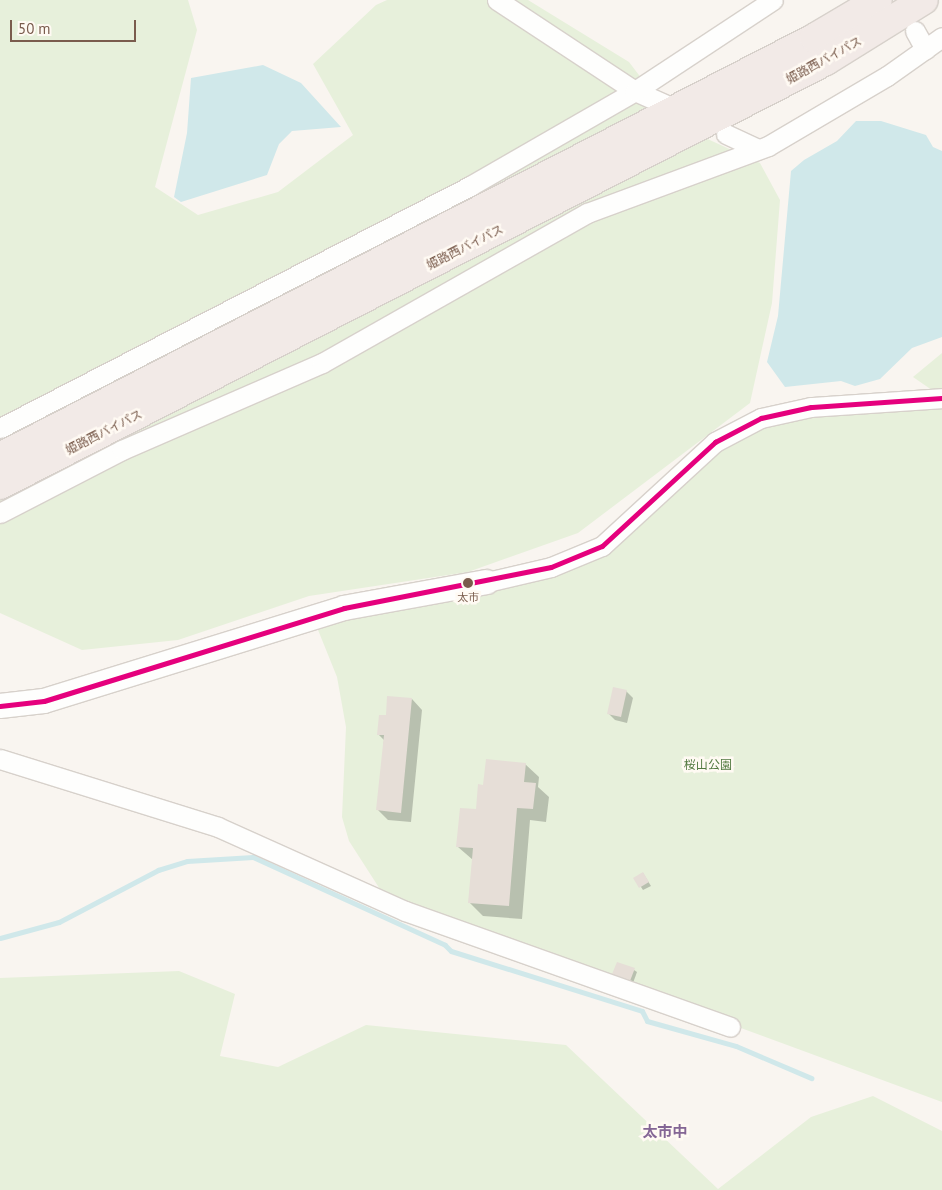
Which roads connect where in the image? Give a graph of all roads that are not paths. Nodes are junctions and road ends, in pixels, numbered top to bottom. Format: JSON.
{"nodes":[{"id":1,"x":497,"y":0,"type":"edge"},
{"id":2,"x":773,"y":0,"type":"edge"},
{"id":3,"x":878,"y":0,"type":"edge"},
{"id":4,"x":924,"y":0,"type":"edge"},
{"id":5,"x":914,"y":31,"type":"dead end"},
{"id":6,"x":942,"y":37,"type":"edge"},
{"id":7,"x":925,"y":49,"type":"junction"},
{"id":8,"x":635,"y":91,"type":"junction"},
{"id":9,"x":664,"y":104,"type":"dead end"},
{"id":10,"x":726,"y":134,"type":"dead end"},
{"id":11,"x":758,"y":150,"type":"junction"},
{"id":12,"x":942,"y":398,"type":"edge"},
{"id":13,"x":0,"y":428,"type":"edge"},
{"id":14,"x":0,"y":457,"type":"edge"},
{"id":15,"x":0,"y":485,"type":"edge"},
{"id":16,"x":0,"y":513,"type":"edge"},
{"id":17,"x":487,"y":582,"type":"joint"},
{"id":18,"x":0,"y":706,"type":"edge"},
{"id":19,"x":0,"y":759,"type":"edge"},
{"id":20,"x":730,"y":1027,"type":"dead end"}],
"edges":[{"from":1,"to":8,"type":"street"},
{"from":2,"to":8,"type":"street"},
{"from":3,"to":14,"type":"highway","name":"姫路西バイパス"},
{"from":4,"to":15,"type":"highway","name":"姫路西バイパス"},
{"from":5,"to":7,"type":"street"},
{"from":6,"to":7,"type":"street"},
{"from":7,"to":11,"type":"street"},
{"from":8,"to":9,"type":"street"},
{"from":8,"to":13,"type":"street"},
{"from":10,"to":11,"type":"street"},
{"from":11,"to":16,"type":"street"},
{"from":12,"to":17,"type":"street"},
{"from":17,"to":18,"type":"street"},
{"from":19,"to":20,"type":"street"}]}
